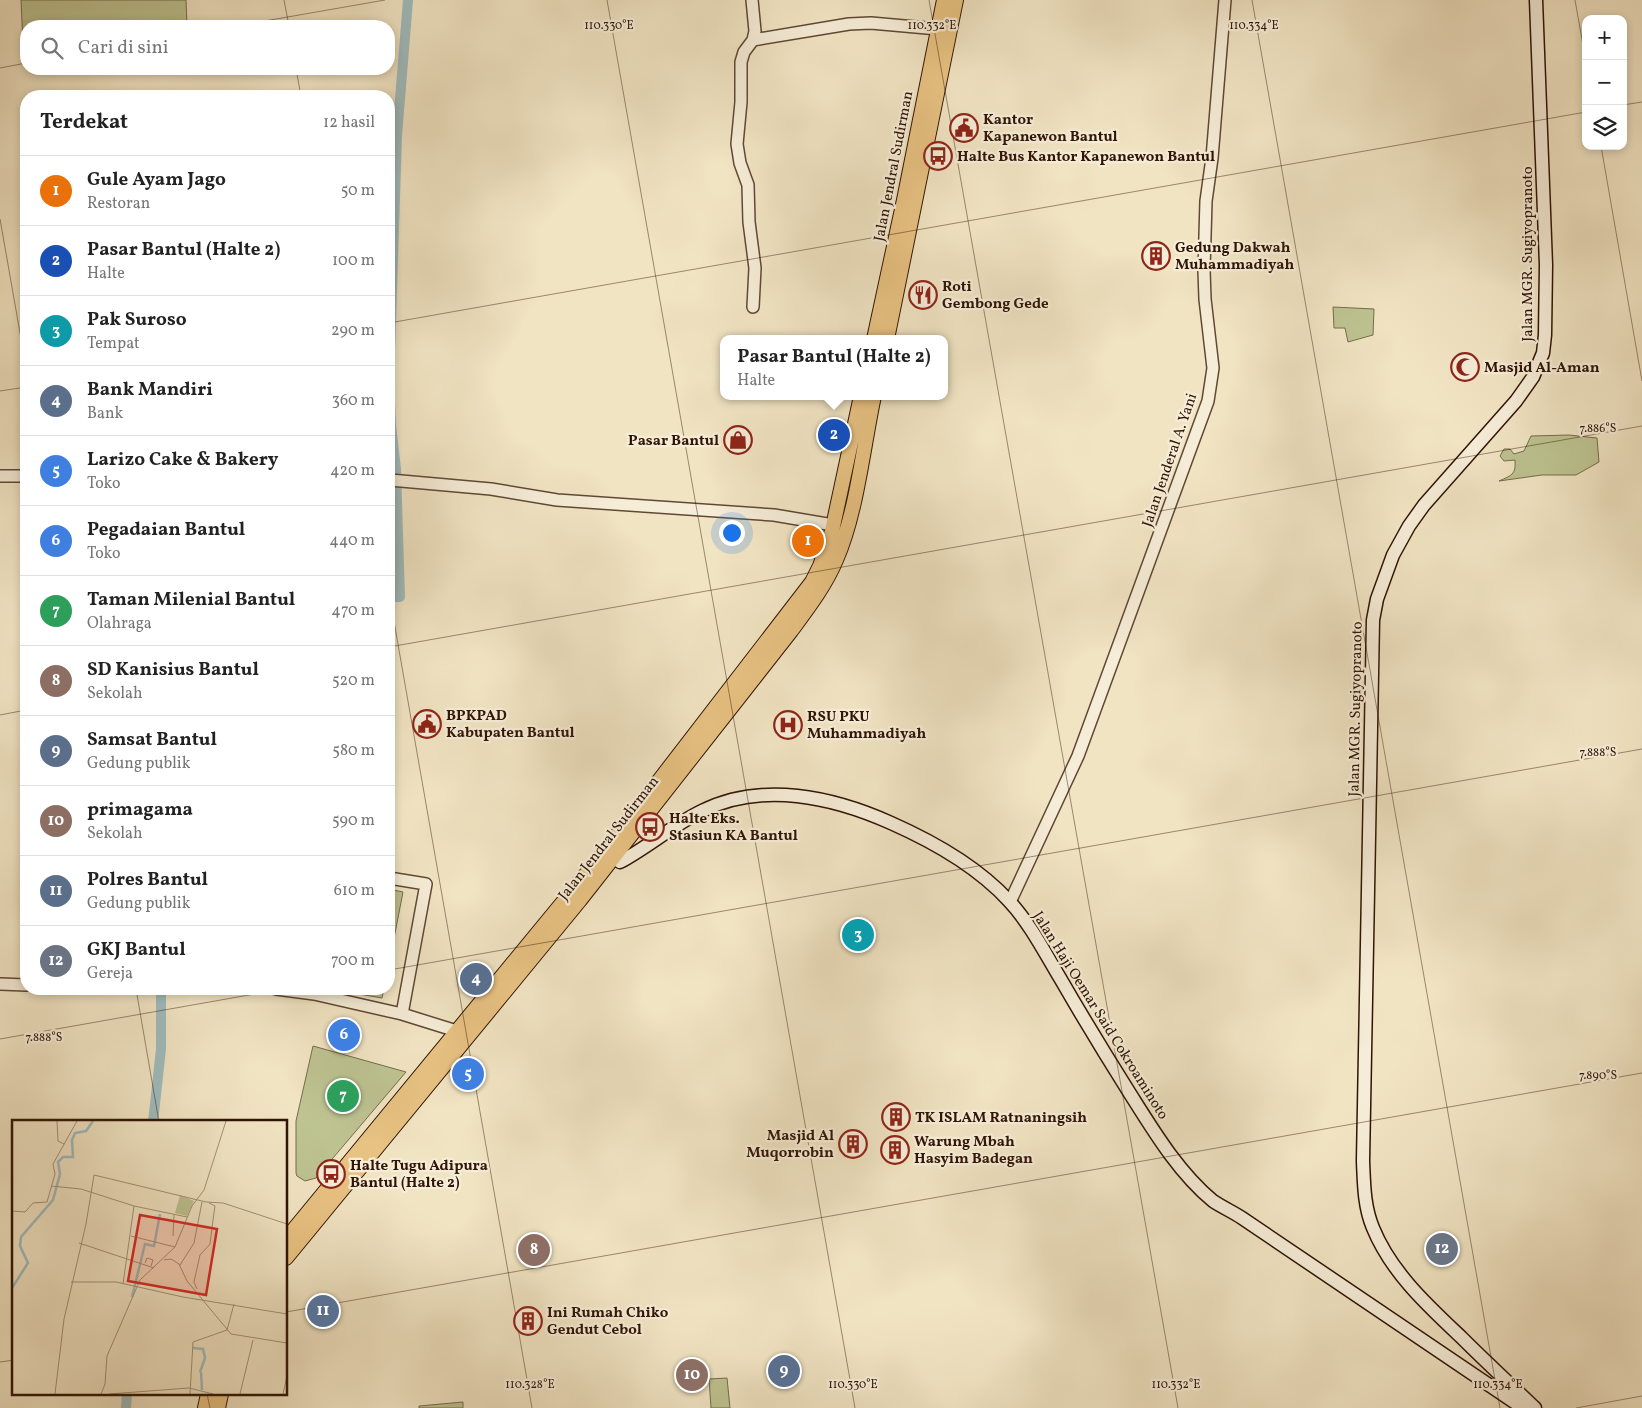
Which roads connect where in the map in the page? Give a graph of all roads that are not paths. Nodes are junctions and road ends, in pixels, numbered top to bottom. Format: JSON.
{"nodes":[{"id":1,"x":752,"y":0,"type":"edge"},
{"id":2,"x":944,"y":0,"type":"edge"},
{"id":3,"x":956,"y":0,"type":"edge"},
{"id":4,"x":1225,"y":0,"type":"edge"},
{"id":5,"x":1536,"y":0,"type":"edge"},
{"id":6,"x":938,"y":29,"type":"junction"},
{"id":7,"x":753,"y":40,"type":"junction"},
{"id":8,"x":907,"y":216,"type":"junction"},
{"id":9,"x":753,"y":307,"type":"dead end"},
{"id":10,"x":875,"y":335,"type":"edge"},
{"id":11,"x":888,"y":335,"type":"edge"},
{"id":12,"x":860,"y":400,"type":"edge"},
{"id":13,"x":873,"y":400,"type":"edge"},
{"id":14,"x":0,"y":476,"type":"edge"},
{"id":15,"x":20,"y":476,"type":"edge"},
{"id":16,"x":395,"y":480,"type":"edge"},
{"id":17,"x":833,"y":525,"type":"junction"},
{"id":18,"x":749,"y":676,"type":"junction"},
{"id":19,"x":612,"y":857,"type":"junction"},
{"id":20,"x":395,"y":879,"type":"edge"},
{"id":21,"x":1010,"y":902,"type":"junction"},
{"id":22,"x":0,"y":984,"type":"edge"},
{"id":23,"x":20,"y":985,"type":"edge"},
{"id":24,"x":318,"y":995,"type":"edge"},
{"id":25,"x":402,"y":1014,"type":"junction"},
{"id":26,"x":464,"y":1034,"type":"junction"},
{"id":27,"x":288,"y":1237,"type":"edge"},
{"id":28,"x":288,"y":1255,"type":"edge"},
{"id":29,"x":1523,"y":1408,"type":"edge"},
{"id":30,"x":1535,"y":1408,"type":"edge"}],
"edges":[{"from":1,"to":7,"type":"street"},
{"from":2,"to":6,"type":"main road","name":"Jalan Jendral Sudirman"},
{"from":3,"to":8,"type":"main road","name":"Jalan Jendral Sudirman"},
{"from":4,"to":21,"type":"street","name":"Jalan Jenderal A. Yani"},
{"from":5,"to":30,"type":"main road","name":"Jalan MGR. Sugiyopranoto"},
{"from":6,"to":7,"type":"street"},
{"from":6,"to":8,"type":"main road","name":"Jalan Jendral Sudirman"},
{"from":7,"to":9,"type":"street"},
{"from":8,"to":10,"type":"main road","name":"Jalan Jendral Sudirman"},
{"from":8,"to":11,"type":"main road","name":"Jalan Jendral Sudirman"},
{"from":12,"to":17,"type":"main road","name":"Jalan Jendral Sudirman"},
{"from":13,"to":18,"type":"main road","name":"Jalan Jendral Sudirman"},
{"from":14,"to":15,"type":"street"},
{"from":16,"to":17,"type":"street"},
{"from":17,"to":18,"type":"main road","name":"Jalan Jendral Sudirman"},
{"from":18,"to":19,"type":"main road","name":"Jalan Jendral Sudirman"},
{"from":18,"to":26,"type":"main road","name":"Jalan Jendral Sudirman"},
{"from":19,"to":21,"type":"main road","name":"Jalan Haji Oemar Said Cokroaminoto"},
{"from":19,"to":26,"type":"main road","name":"Jalan Jendral Sudirman"},
{"from":20,"to":25,"type":"street"},
{"from":21,"to":29,"type":"main road","name":"Jalan Haji Oemar Said Cokroaminoto"},
{"from":22,"to":23,"type":"street"},
{"from":24,"to":25,"type":"street"},
{"from":25,"to":26,"type":"street"},
{"from":26,"to":27,"type":"main road","name":"Jalan Jendral Sudirman"},
{"from":26,"to":28,"type":"main road","name":"Jalan Jendral Sudirman"}]}
